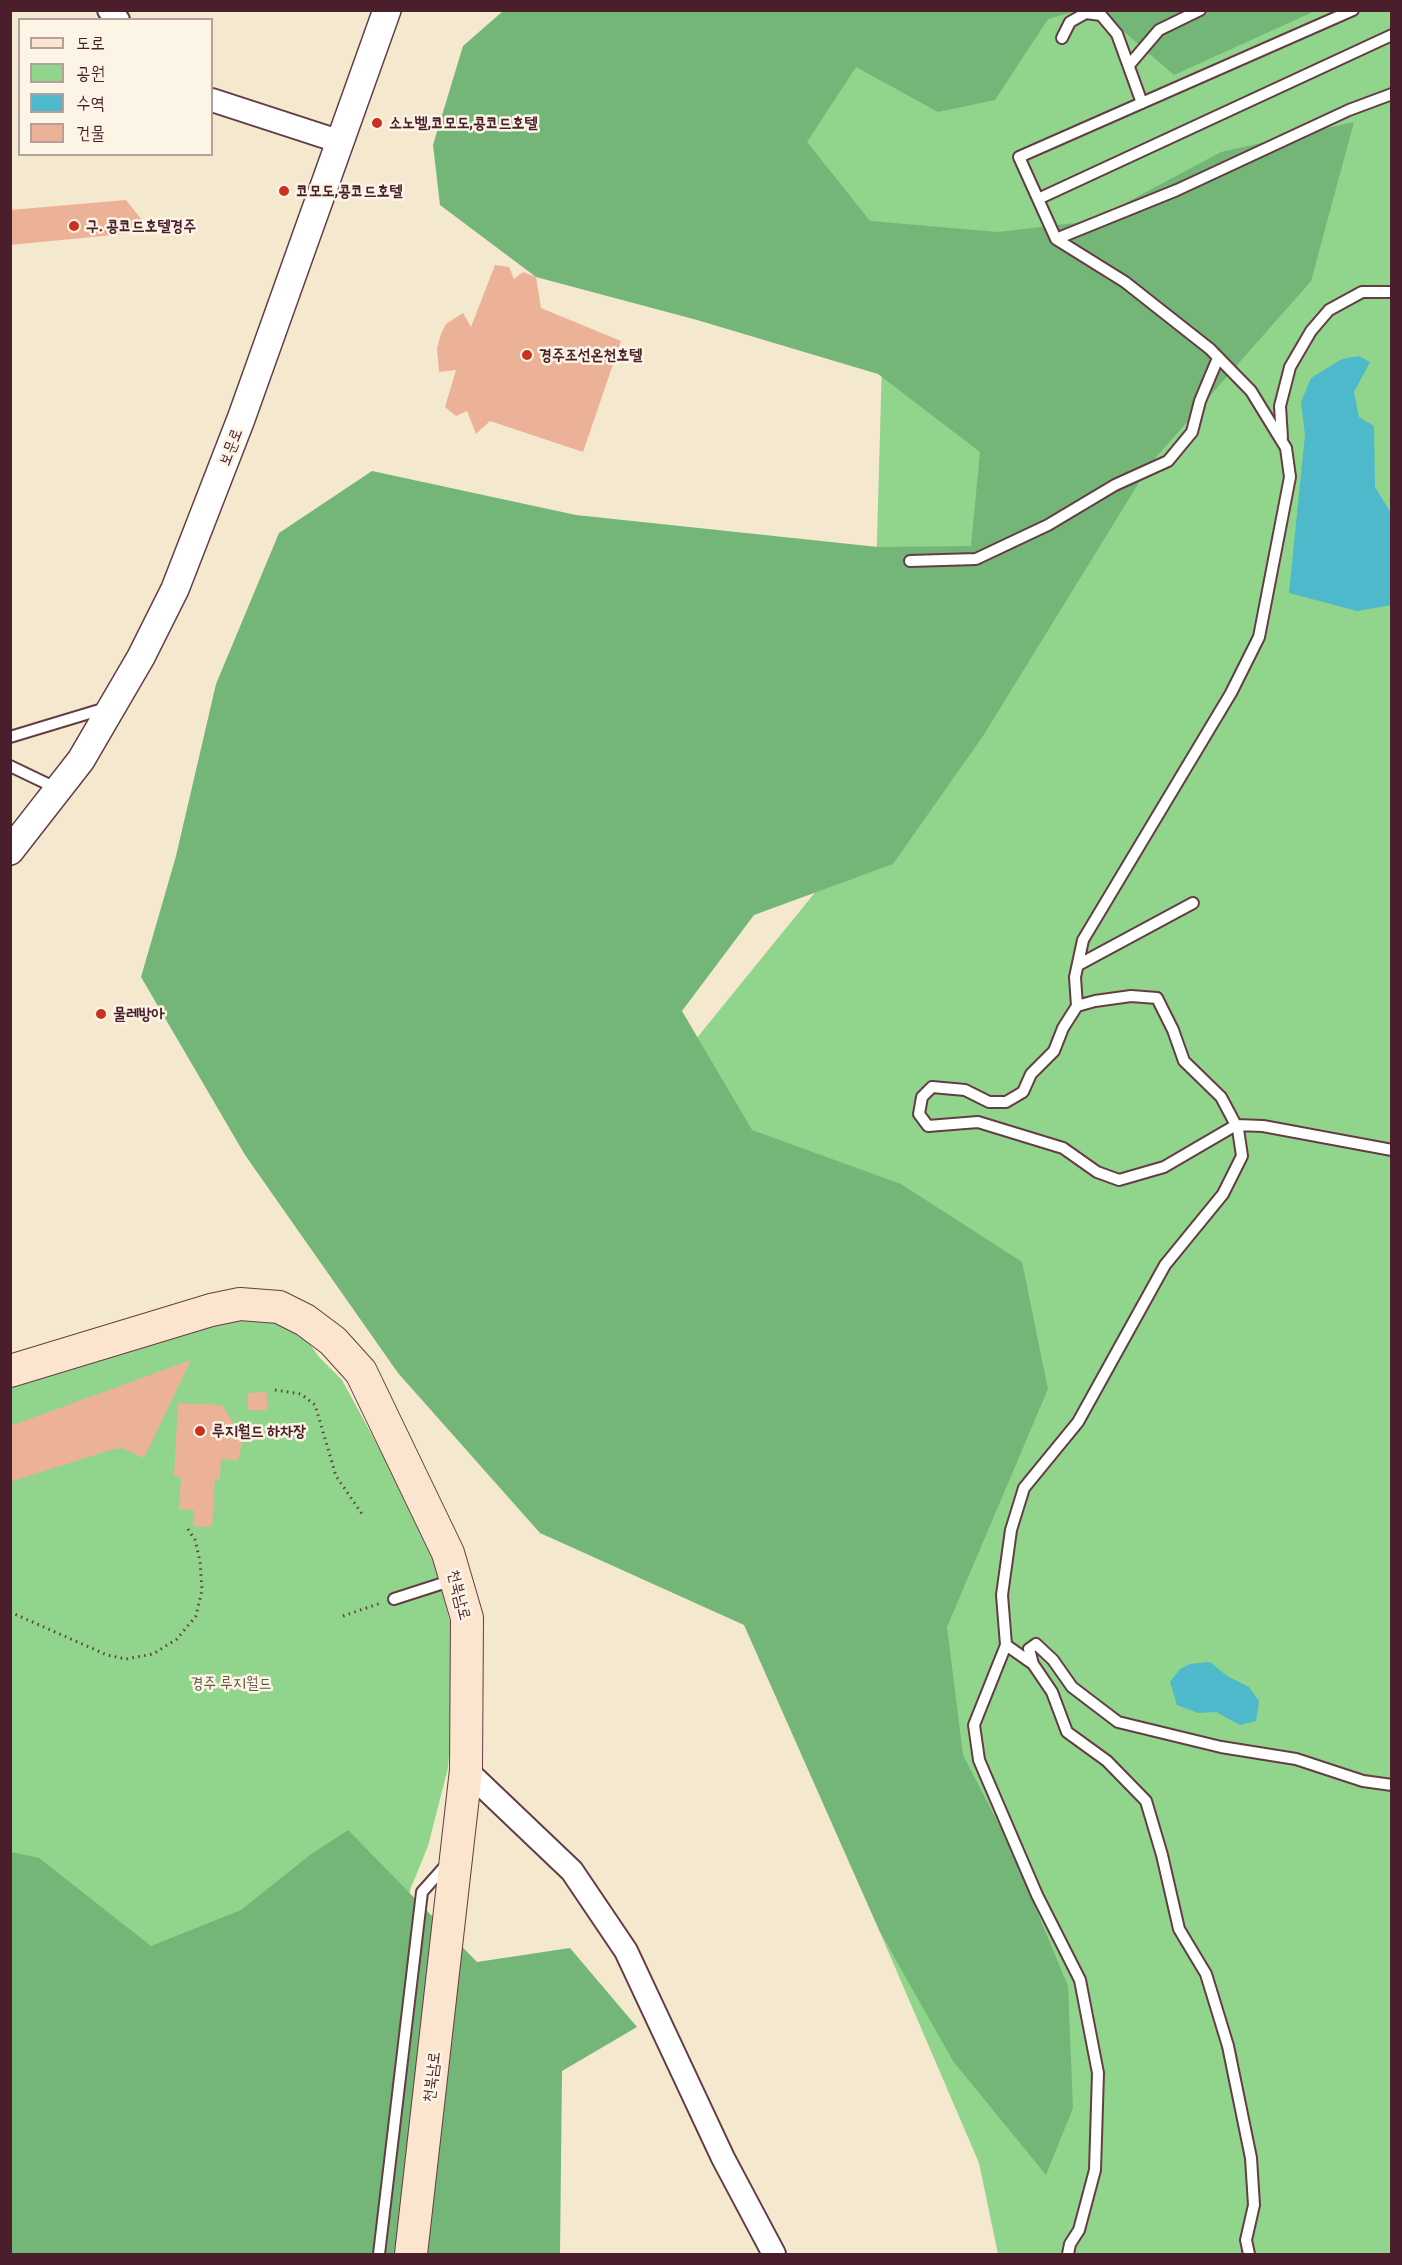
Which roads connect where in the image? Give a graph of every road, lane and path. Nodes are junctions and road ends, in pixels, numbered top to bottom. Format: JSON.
{"nodes":[{"id":1,"x":387,"y":10,"type":"edge"},
{"id":2,"x":1200,"y":10,"type":"edge"},
{"id":3,"x":1353,"y":10,"type":"edge"},
{"id":4,"x":1392,"y":35,"type":"edge"},
{"id":5,"x":1062,"y":38,"type":"dead end"},
{"id":6,"x":1130,"y":64,"type":"junction"},
{"id":7,"x":1392,"y":94,"type":"edge"},
{"id":8,"x":213,"y":100,"type":"edge"},
{"id":9,"x":1142,"y":103,"type":"junction"},
{"id":10,"x":341,"y":142,"type":"junction"},
{"id":11,"x":1038,"y":199,"type":"junction"},
{"id":12,"x":1056,"y":239,"type":"junction"},
{"id":13,"x":1392,"y":292,"type":"edge"},
{"id":14,"x":1218,"y":358,"type":"junction"},
{"id":15,"x":1282,"y":441,"type":"junction"},
{"id":16,"x":910,"y":561,"type":"dead end"},
{"id":17,"x":112,"y":706,"type":"junction"},
{"id":18,"x":10,"y":737,"type":"edge"},
{"id":19,"x":10,"y":765,"type":"edge"},
{"id":20,"x":59,"y":789,"type":"junction"},
{"id":21,"x":10,"y":851,"type":"edge"},
{"id":22,"x":1192,"y":903,"type":"dead end"},
{"id":23,"x":1078,"y":965,"type":"junction"},
{"id":24,"x":1077,"y":1006,"type":"junction"},
{"id":25,"x":1236,"y":1125,"type":"junction"},
{"id":26,"x":1392,"y":1150,"type":"edge"},
{"id":27,"x":10,"y":1371,"type":"edge"},
{"id":28,"x":275,"y":1390,"type":"dead end"},
{"id":29,"x":362,"y":1514,"type":"dead end"},
{"id":30,"x":188,"y":1528,"type":"dead end"},
{"id":31,"x":456,"y":1579,"type":"junction"},
{"id":32,"x":394,"y":1599,"type":"joint"},
{"id":33,"x":10,"y":1612,"type":"edge"},
{"id":34,"x":343,"y":1616,"type":"dead end"},
{"id":35,"x":1006,"y":1645,"type":"junction"},
{"id":36,"x":1033,"y":1664,"type":"junction"},
{"id":37,"x":466,"y":1770,"type":"junction"},
{"id":38,"x":1392,"y":1785,"type":"edge"},
{"id":39,"x":459,"y":1850,"type":"junction"},
{"id":40,"x":379,"y":2254,"type":"edge"},
{"id":41,"x":411,"y":2254,"type":"edge"},
{"id":42,"x":774,"y":2254,"type":"edge"},
{"id":43,"x":1068,"y":2254,"type":"edge"},
{"id":44,"x":1249,"y":2254,"type":"edge"}],
"edges":[{"from":1,"to":10,"type":"street","name":"보문로"},
{"from":2,"to":6,"type":"lane"},
{"from":3,"to":9,"type":"lane"},
{"from":4,"to":11,"type":"lane"},
{"from":5,"to":6,"type":"lane"},
{"from":6,"to":9,"type":"lane"},
{"from":7,"to":12,"type":"lane"},
{"from":8,"to":10,"type":"street"},
{"from":9,"to":11,"type":"lane"},
{"from":10,"to":17,"type":"street","name":"보문로"},
{"from":11,"to":12,"type":"lane"},
{"from":12,"to":14,"type":"lane"},
{"from":13,"to":15,"type":"lane"},
{"from":14,"to":15,"type":"lane"},
{"from":14,"to":16,"type":"lane"},
{"from":15,"to":23,"type":"lane"},
{"from":17,"to":18,"type":"lane"},
{"from":17,"to":20,"type":"street","name":"보문로"},
{"from":19,"to":20,"type":"lane"},
{"from":20,"to":21,"type":"street","name":"보문로"},
{"from":22,"to":23,"type":"lane"},
{"from":23,"to":24,"type":"lane"},
{"from":24,"to":25,"type":"lane"},
{"from":24,"to":25,"type":"lane"},
{"from":25,"to":26,"type":"lane"},
{"from":25,"to":35,"type":"lane"},
{"from":27,"to":31,"type":"main road","name":"천북남로"},
{"from":28,"to":29,"type":"path"},
{"from":30,"to":33,"type":"path"},
{"from":31,"to":32,"type":"lane"},
{"from":31,"to":37,"type":"main road","name":"천북남로"},
{"from":32,"to":34,"type":"path"},
{"from":35,"to":36,"type":"lane"},
{"from":35,"to":43,"type":"lane"},
{"from":36,"to":38,"type":"lane"},
{"from":36,"to":44,"type":"lane"},
{"from":37,"to":39,"type":"main road","name":"천북남로"},
{"from":37,"to":42,"type":"street"},
{"from":39,"to":40,"type":"lane"},
{"from":39,"to":41,"type":"main road","name":"천북남로"}]}
